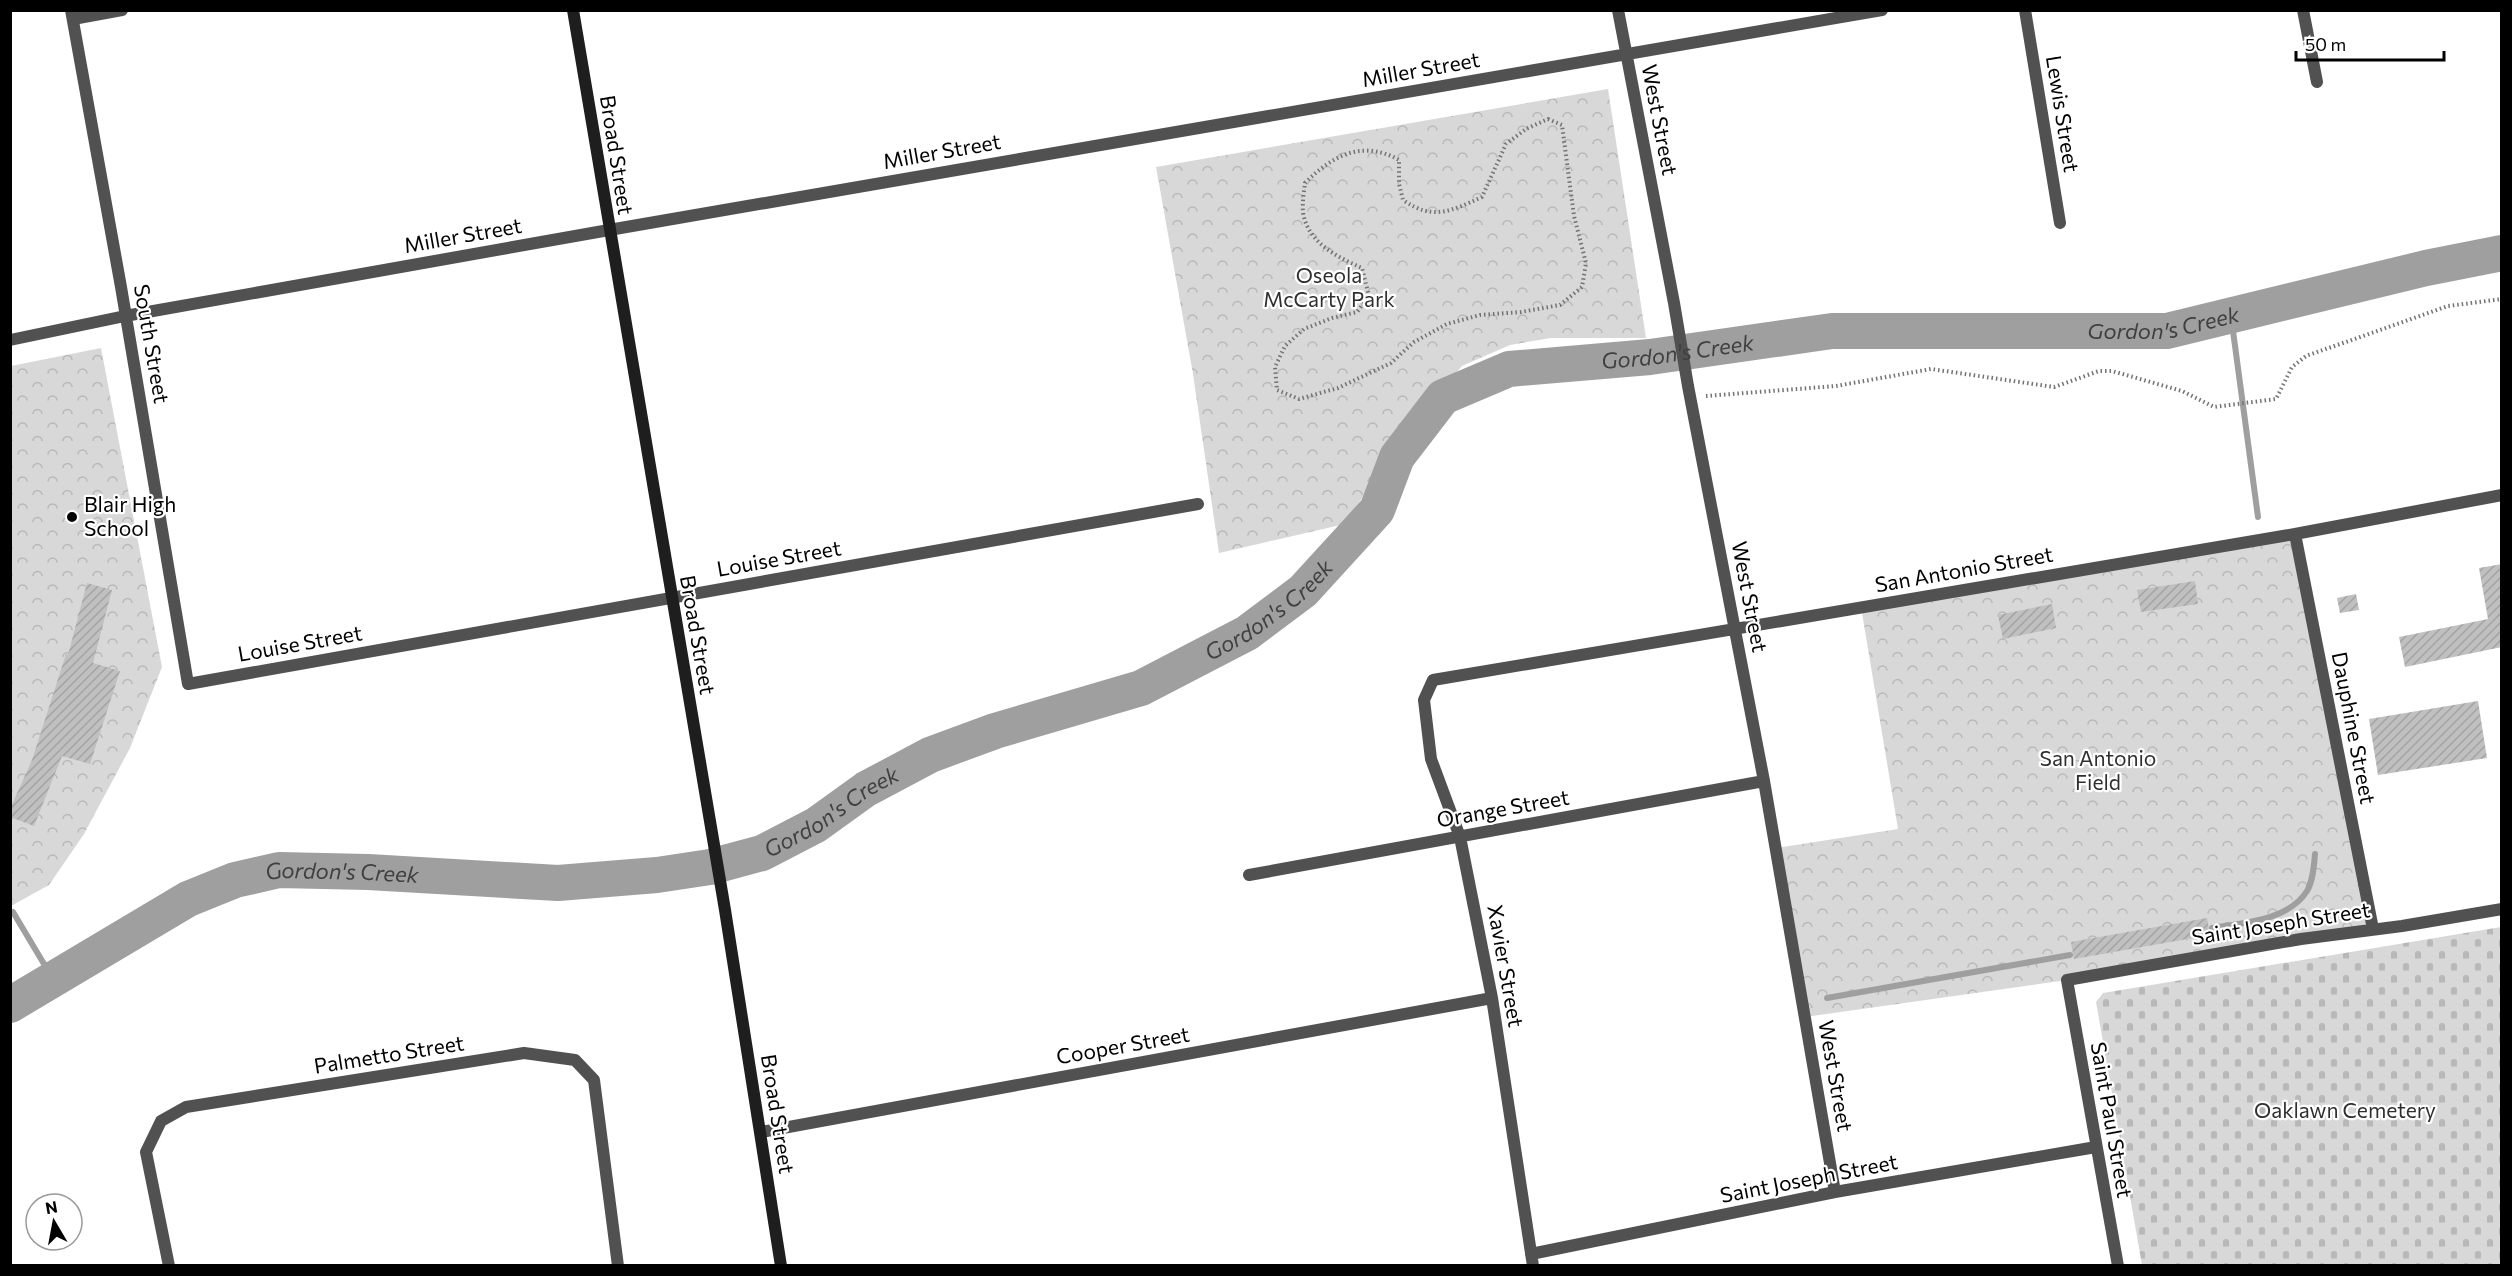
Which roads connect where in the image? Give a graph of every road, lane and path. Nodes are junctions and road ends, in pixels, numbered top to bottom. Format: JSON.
{"nodes":[{"id":1,"x":122,"y":10,"type":"edge"},
{"id":2,"x":573,"y":10,"type":"edge"},
{"id":3,"x":1618,"y":10,"type":"edge"},
{"id":4,"x":1882,"y":10,"type":"edge"},
{"id":5,"x":2025,"y":10,"type":"edge"},
{"id":6,"x":2303,"y":10,"type":"edge"},
{"id":7,"x":72,"y":15,"type":"edge"},
{"id":8,"x":1627,"y":54,"type":"junction"},
{"id":9,"x":2317,"y":82,"type":"dead end"},
{"id":10,"x":1429,"y":213,"type":"joint"},
{"id":11,"x":2060,"y":223,"type":"dead end"},
{"id":12,"x":609,"y":230,"type":"junction"},
{"id":13,"x":2502,"y":299,"type":"edge"},
{"id":14,"x":125,"y":316,"type":"junction"},
{"id":15,"x":10,"y":340,"type":"edge"},
{"id":16,"x":1689,"y":392,"type":"junction"},
{"id":17,"x":2502,"y":495,"type":"edge"},
{"id":18,"x":1198,"y":504,"type":"dead end"},
{"id":19,"x":2295,"y":534,"type":"junction"},
{"id":20,"x":671,"y":598,"type":"junction"},
{"id":21,"x":1735,"y":628,"type":"junction"},
{"id":22,"x":1433,"y":680,"type":"joint"},
{"id":23,"x":188,"y":684,"type":"joint"},
{"id":24,"x":1764,"y":781,"type":"junction"},
{"id":25,"x":1460,"y":837,"type":"junction"},
{"id":26,"x":1249,"y":875,"type":"dead end"},
{"id":27,"x":2502,"y":909,"type":"edge"},
{"id":28,"x":2373,"y":929,"type":"junction"},
{"id":29,"x":2067,"y":980,"type":"joint"},
{"id":30,"x":1492,"y":998,"type":"junction"},
{"id":31,"x":761,"y":1132,"type":"junction"},
{"id":32,"x":2096,"y":1147,"type":"junction"},
{"id":33,"x":1835,"y":1192,"type":"junction"},
{"id":34,"x":1532,"y":1260,"type":"edge"},
{"id":35,"x":169,"y":1266,"type":"edge"},
{"id":36,"x":618,"y":1266,"type":"edge"},
{"id":37,"x":781,"y":1266,"type":"edge"},
{"id":38,"x":2118,"y":1266,"type":"edge"}],
"edges":[{"from":1,"to":7,"type":"street"},
{"from":2,"to":12,"type":"street","name":"Broad Street"},
{"from":3,"to":8,"type":"street","name":"West Street"},
{"from":4,"to":8,"type":"street","name":"Miller Street"},
{"from":5,"to":11,"type":"street","name":"Lewis Street"},
{"from":6,"to":9,"type":"street"},
{"from":7,"to":14,"type":"street","name":"South Street"},
{"from":8,"to":12,"type":"street","name":"Miller Street"},
{"from":8,"to":16,"type":"street","name":"West Street"},
{"from":10,"to":10,"type":"path"},
{"from":12,"to":14,"type":"street","name":"Miller Street"},
{"from":12,"to":20,"type":"street","name":"Broad Street"},
{"from":13,"to":16,"type":"path"},
{"from":14,"to":15,"type":"street","name":"Miller Street"},
{"from":14,"to":23,"type":"street","name":"South Street"},
{"from":16,"to":21,"type":"street","name":"West Street"},
{"from":17,"to":19,"type":"street","name":"San Antonio Street"},
{"from":18,"to":20,"type":"street","name":"Louise Street"},
{"from":19,"to":21,"type":"street","name":"San Antonio Street"},
{"from":19,"to":28,"type":"street","name":"Dauphine Street"},
{"from":20,"to":23,"type":"street","name":"Louise Street"},
{"from":20,"to":31,"type":"street","name":"Broad Street"},
{"from":21,"to":22,"type":"street","name":"San Antonio Street"},
{"from":21,"to":24,"type":"street","name":"West Street"},
{"from":22,"to":25,"type":"street","name":"Xavier Street"},
{"from":24,"to":25,"type":"street","name":"Orange Street"},
{"from":24,"to":33,"type":"street","name":"West Street"},
{"from":25,"to":26,"type":"street","name":"Orange Street"},
{"from":25,"to":30,"type":"street","name":"Xavier Street"},
{"from":27,"to":28,"type":"street","name":"Saint Joseph Street"},
{"from":28,"to":29,"type":"street","name":"Saint Joseph Street"},
{"from":29,"to":32,"type":"street","name":"Saint Paul Street"},
{"from":30,"to":31,"type":"street","name":"Cooper Street"},
{"from":30,"to":34,"type":"street","name":"Xavier Street"},
{"from":31,"to":37,"type":"street","name":"Broad Street"},
{"from":32,"to":33,"type":"street","name":"Saint Joseph Street"},
{"from":32,"to":38,"type":"street","name":"Saint Paul Street"},
{"from":33,"to":34,"type":"street","name":"Saint Joseph Street"},
{"from":35,"to":36,"type":"street","name":"Palmetto Street"}]}
